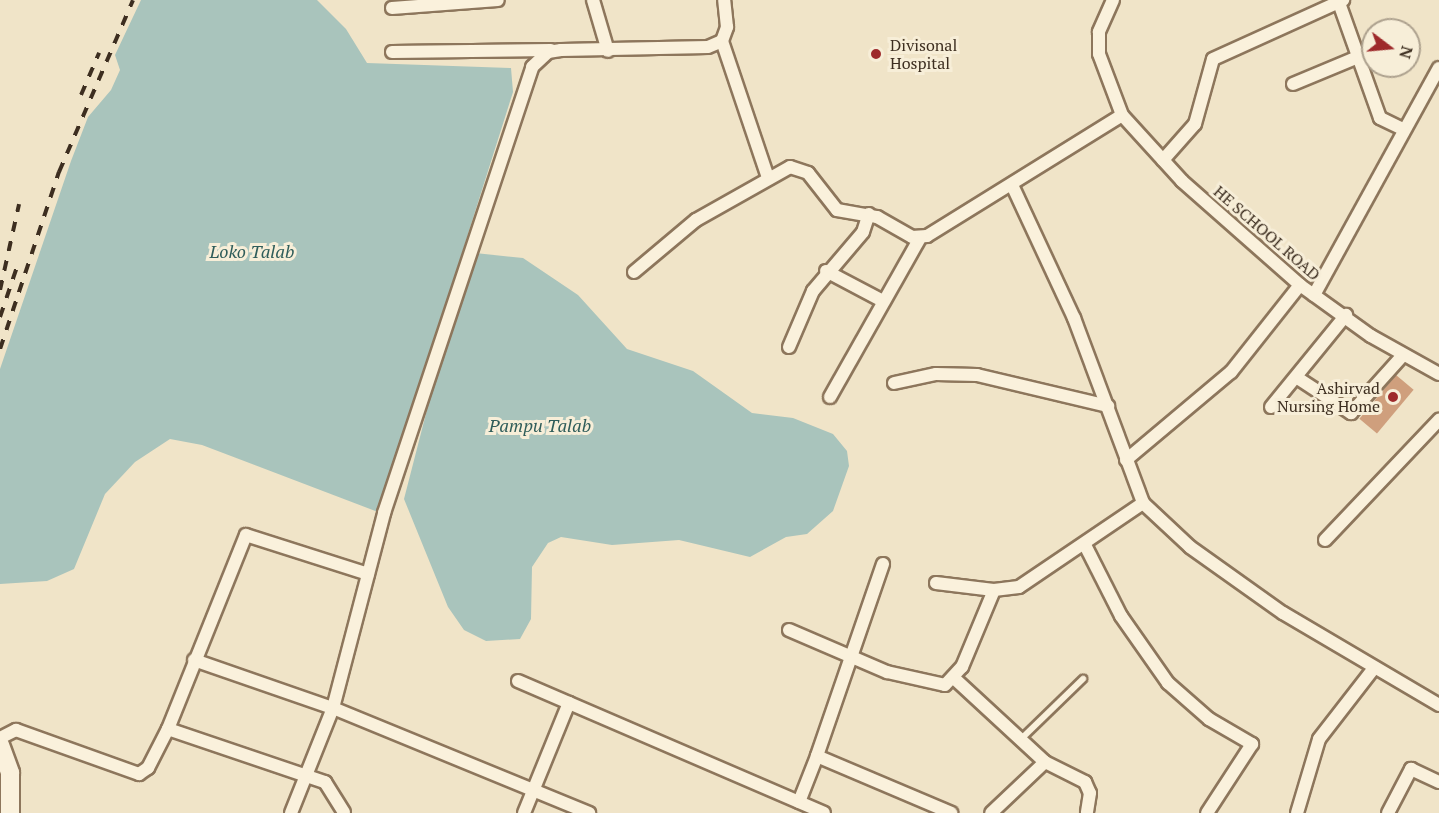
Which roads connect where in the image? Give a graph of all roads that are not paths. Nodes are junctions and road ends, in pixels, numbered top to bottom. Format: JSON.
{"nodes":[{"id":1,"x":498,"y":0,"type":"edge"},
{"id":2,"x":593,"y":0,"type":"edge"},
{"id":3,"x":723,"y":0,"type":"edge"},
{"id":4,"x":1113,"y":0,"type":"edge"},
{"id":5,"x":1340,"y":1,"type":"edge"},
{"id":6,"x":392,"y":8,"type":"dead end"},
{"id":7,"x":722,"y":41,"type":"junction"},
{"id":8,"x":561,"y":50,"type":"junction"},
{"id":9,"x":608,"y":51,"type":"junction"},
{"id":10,"x":392,"y":52,"type":"dead end"},
{"id":11,"x":1358,"y":57,"type":"junction"},
{"id":12,"x":1439,"y":68,"type":"edge"},
{"id":13,"x":1293,"y":84,"type":"dead end"},
{"id":14,"x":1122,"y":115,"type":"junction"},
{"id":15,"x":1403,"y":129,"type":"junction"},
{"id":16,"x":1163,"y":160,"type":"junction"},
{"id":17,"x":768,"y":178,"type":"junction"},
{"id":18,"x":1012,"y":185,"type":"junction"},
{"id":19,"x":869,"y":214,"type":"junction"},
{"id":20,"x":920,"y":238,"type":"junction"},
{"id":21,"x":826,"y":271,"type":"junction"},
{"id":22,"x":634,"y":272,"type":"dead end"},
{"id":23,"x":1300,"y":285,"type":"junction"},
{"id":24,"x":1314,"y":295,"type":"junction"},
{"id":25,"x":883,"y":301,"type":"junction"},
{"id":26,"x":1346,"y":315,"type":"junction"},
{"id":27,"x":789,"y":346,"type":"dead end"},
{"id":28,"x":1403,"y":355,"type":"junction"},
{"id":29,"x":1439,"y":374,"type":"edge"},
{"id":30,"x":1296,"y":377,"type":"junction"},
{"id":31,"x":894,"y":383,"type":"dead end"},
{"id":32,"x":830,"y":397,"type":"dead end"},
{"id":33,"x":1108,"y":406,"type":"junction"},
{"id":34,"x":1271,"y":407,"type":"dead end"},
{"id":35,"x":1439,"y":420,"type":"edge"},
{"id":36,"x":1126,"y":460,"type":"junction"},
{"id":37,"x":1143,"y":503,"type":"junction"},
{"id":38,"x":1324,"y":540,"type":"dead end"},
{"id":39,"x":1085,"y":544,"type":"junction"},
{"id":40,"x":882,"y":564,"type":"dead end"},
{"id":41,"x":368,"y":574,"type":"junction"},
{"id":42,"x":936,"y":583,"type":"dead end"},
{"id":43,"x":994,"y":590,"type":"junction"},
{"id":44,"x":789,"y":630,"type":"dead end"},
{"id":45,"x":853,"y":657,"type":"junction"},
{"id":46,"x":194,"y":660,"type":"junction"},
{"id":47,"x":1374,"y":668,"type":"junction"},
{"id":48,"x":955,"y":679,"type":"junction"},
{"id":49,"x":1083,"y":679,"type":"dead end"},
{"id":50,"x":518,"y":681,"type":"dead end"},
{"id":51,"x":569,"y":703,"type":"junction"},
{"id":52,"x":1439,"y":705,"type":"edge"},
{"id":53,"x":333,"y":708,"type":"junction"},
{"id":54,"x":168,"y":729,"type":"junction"},
{"id":55,"x":0,"y":738,"type":"edge"},
{"id":56,"x":1020,"y":741,"type":"junction"},
{"id":57,"x":0,"y":744,"type":"edge"},
{"id":58,"x":817,"y":756,"type":"junction"},
{"id":59,"x":1045,"y":762,"type":"junction"},
{"id":60,"x":303,"y":777,"type":"junction"},
{"id":61,"x":1439,"y":782,"type":"edge"},
{"id":62,"x":535,"y":790,"type":"junction"},
{"id":63,"x":799,"y":802,"type":"junction"},
{"id":64,"x":10,"y":813,"type":"edge"},
{"id":65,"x":291,"y":813,"type":"edge"},
{"id":66,"x":344,"y":813,"type":"edge"},
{"id":67,"x":524,"y":813,"type":"edge"},
{"id":68,"x":589,"y":813,"type":"edge"},
{"id":69,"x":824,"y":813,"type":"edge"},
{"id":70,"x":951,"y":813,"type":"edge"},
{"id":71,"x":991,"y":813,"type":"edge"},
{"id":72,"x":1087,"y":813,"type":"edge"},
{"id":73,"x":1207,"y":813,"type":"edge"},
{"id":74,"x":1297,"y":813,"type":"edge"},
{"id":75,"x":1388,"y":813,"type":"edge"}],
"edges":[{"from":1,"to":6,"type":"street"},
{"from":2,"to":9,"type":"street"},
{"from":3,"to":7,"type":"street"},
{"from":4,"to":14,"type":"street"},
{"from":5,"to":11,"type":"street"},
{"from":5,"to":16,"type":"street"},
{"from":7,"to":9,"type":"street"},
{"from":7,"to":17,"type":"street"},
{"from":8,"to":9,"type":"street"},
{"from":8,"to":10,"type":"street"},
{"from":8,"to":41,"type":"street"},
{"from":11,"to":13,"type":"street"},
{"from":11,"to":15,"type":"street"},
{"from":12,"to":15,"type":"street"},
{"from":14,"to":16,"type":"street","name":"HE SCHOOL ROAD"},
{"from":14,"to":18,"type":"street"},
{"from":15,"to":24,"type":"street"},
{"from":16,"to":23,"type":"street","name":"HE SCHOOL ROAD"},
{"from":17,"to":19,"type":"street"},
{"from":17,"to":22,"type":"street"},
{"from":18,"to":20,"type":"street"},
{"from":18,"to":33,"type":"street"},
{"from":19,"to":20,"type":"street"},
{"from":19,"to":21,"type":"street"},
{"from":20,"to":25,"type":"street"},
{"from":21,"to":25,"type":"street"},
{"from":21,"to":27,"type":"street"},
{"from":23,"to":24,"type":"street","name":"HE SCHOOL ROAD"},
{"from":23,"to":36,"type":"street"},
{"from":24,"to":26,"type":"street","name":"HE SCHOOL ROAD"},
{"from":25,"to":32,"type":"street"},
{"from":26,"to":28,"type":"street","name":"HE SCHOOL ROAD"},
{"from":26,"to":30,"type":"street"},
{"from":28,"to":29,"type":"street","name":"HE SCHOOL ROAD"},
{"from":28,"to":30,"type":"street"},
{"from":30,"to":34,"type":"street"},
{"from":31,"to":33,"type":"street"},
{"from":33,"to":36,"type":"street"},
{"from":35,"to":38,"type":"street"},
{"from":36,"to":37,"type":"street"},
{"from":37,"to":39,"type":"street"},
{"from":37,"to":47,"type":"street"},
{"from":39,"to":43,"type":"street"},
{"from":39,"to":73,"type":"street"},
{"from":40,"to":45,"type":"street"},
{"from":41,"to":46,"type":"street"},
{"from":41,"to":53,"type":"street"},
{"from":42,"to":43,"type":"street"},
{"from":43,"to":48,"type":"street"},
{"from":44,"to":45,"type":"street"},
{"from":45,"to":48,"type":"street"},
{"from":45,"to":58,"type":"street"},
{"from":46,"to":53,"type":"street"},
{"from":46,"to":54,"type":"street"},
{"from":47,"to":52,"type":"street"},
{"from":47,"to":74,"type":"street"},
{"from":48,"to":56,"type":"street"},
{"from":49,"to":56,"type":"lane"},
{"from":50,"to":51,"type":"street"},
{"from":51,"to":62,"type":"street"},
{"from":51,"to":63,"type":"street"},
{"from":53,"to":60,"type":"street"},
{"from":53,"to":62,"type":"street"},
{"from":54,"to":55,"type":"street"},
{"from":54,"to":60,"type":"street"},
{"from":56,"to":59,"type":"street"},
{"from":57,"to":64,"type":"main road"},
{"from":58,"to":63,"type":"street"},
{"from":58,"to":70,"type":"street"},
{"from":59,"to":71,"type":"street"},
{"from":59,"to":72,"type":"street"},
{"from":60,"to":65,"type":"street"},
{"from":60,"to":66,"type":"street"},
{"from":61,"to":75,"type":"street"},
{"from":62,"to":67,"type":"street"},
{"from":62,"to":68,"type":"street"},
{"from":63,"to":69,"type":"street"}]}
